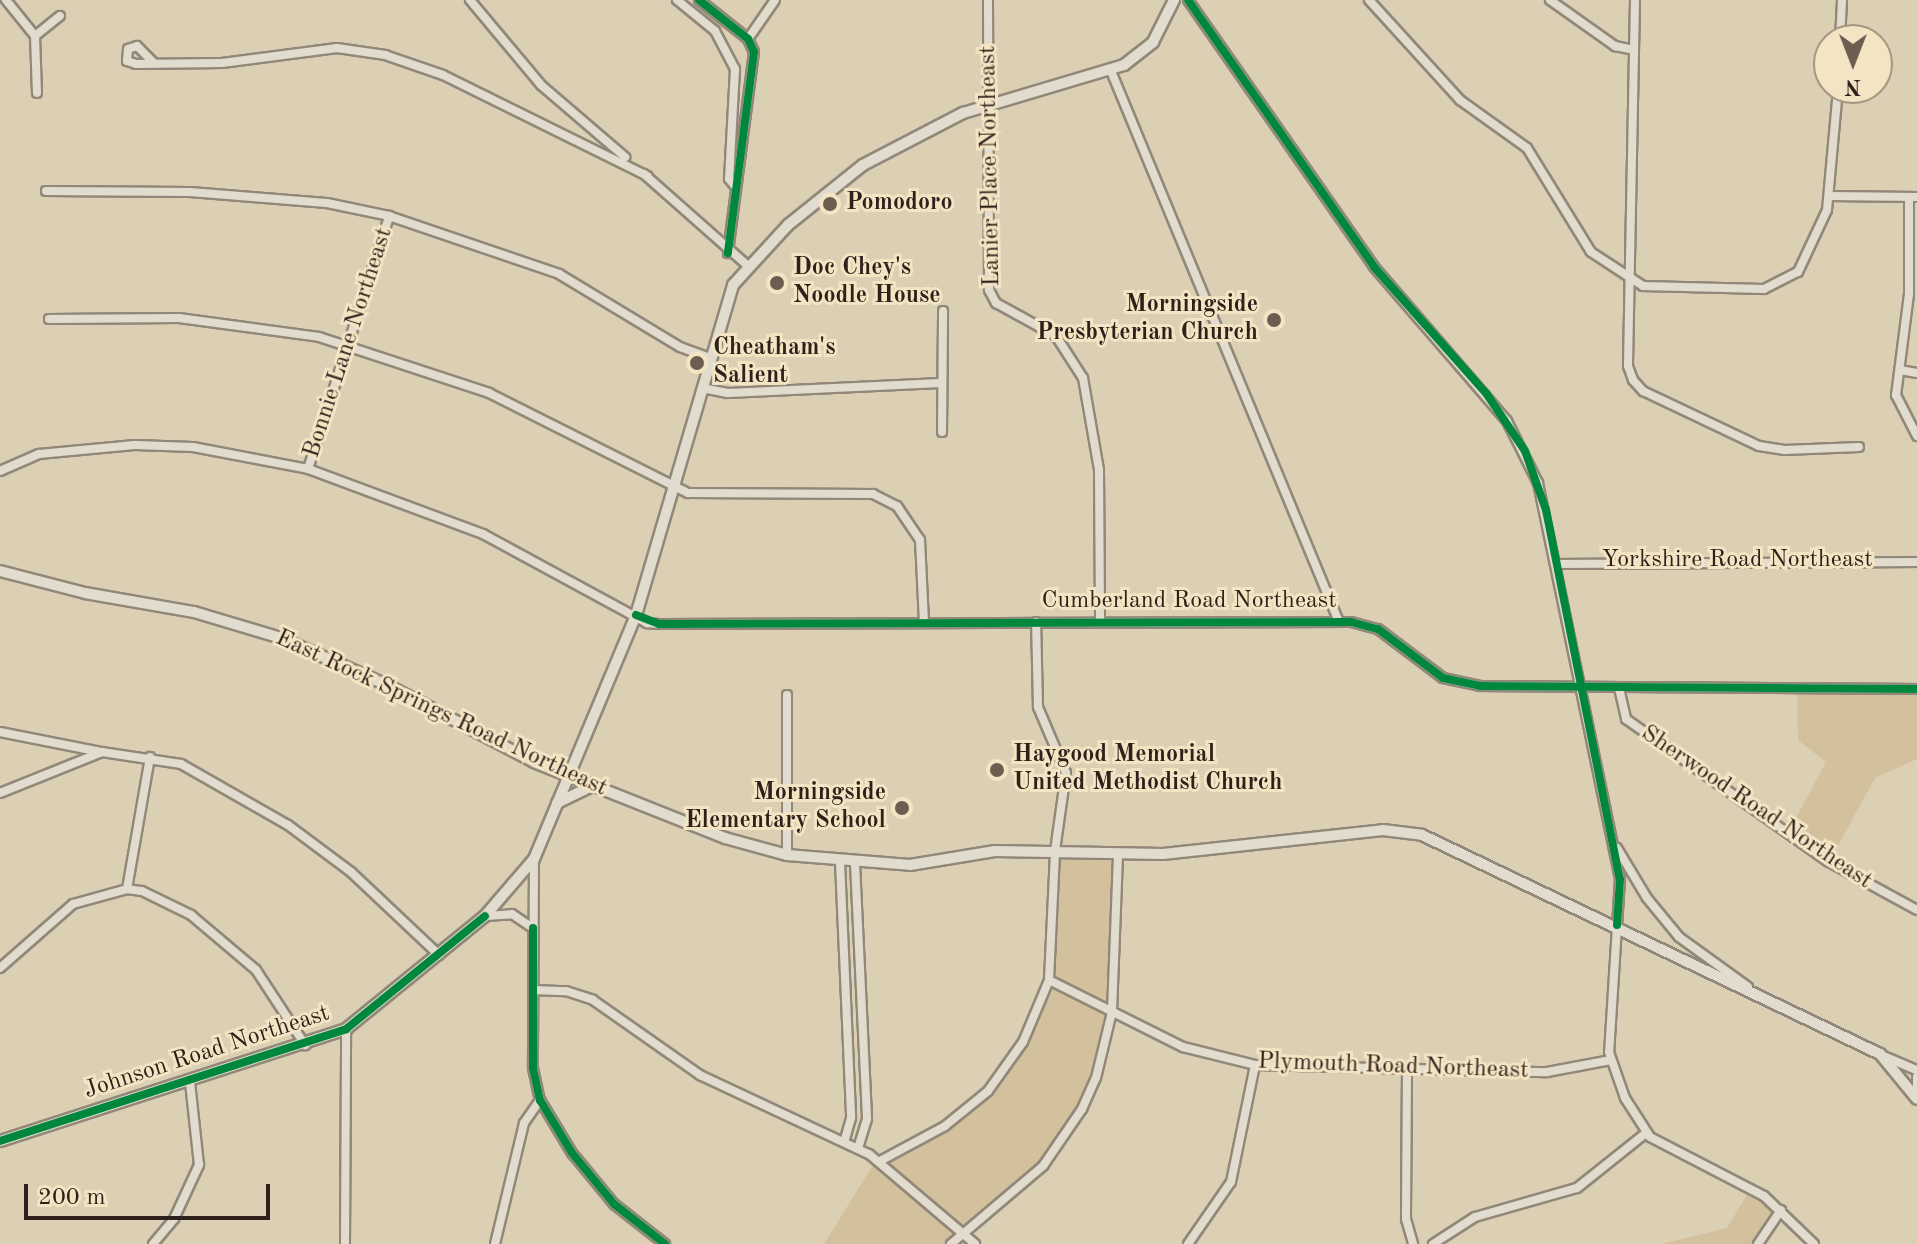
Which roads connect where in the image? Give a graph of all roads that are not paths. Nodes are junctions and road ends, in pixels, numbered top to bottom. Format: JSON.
{"nodes":[{"id":1,"x":6,"y":0,"type":"edge"},
{"id":2,"x":470,"y":0,"type":"edge"},
{"id":3,"x":677,"y":0,"type":"edge"},
{"id":4,"x":699,"y":0,"type":"edge"},
{"id":5,"x":775,"y":0,"type":"edge"},
{"id":6,"x":988,"y":0,"type":"edge"},
{"id":7,"x":1174,"y":0,"type":"edge"},
{"id":8,"x":1188,"y":0,"type":"edge"},
{"id":9,"x":1369,"y":0,"type":"edge"},
{"id":10,"x":1550,"y":0,"type":"edge"},
{"id":11,"x":1635,"y":0,"type":"edge"},
{"id":12,"x":1842,"y":0,"type":"edge"},
{"id":13,"x":60,"y":16,"type":"dead end"},
{"id":14,"x":725,"y":20,"type":"junction"},
{"id":15,"x":1841,"y":24,"type":"edge"},
{"id":16,"x":715,"y":31,"type":"junction"},
{"id":17,"x":35,"y":36,"type":"junction"},
{"id":18,"x":748,"y":39,"type":"junction"},
{"id":19,"x":1634,"y":50,"type":"junction"},
{"id":20,"x":154,"y":63,"type":"dead end"},
{"id":21,"x":1111,"y":71,"type":"junction"},
{"id":22,"x":736,"y":81,"type":"junction"},
{"id":23,"x":751,"y":81,"type":"junction"},
{"id":24,"x":37,"y":93,"type":"dead end"},
{"id":25,"x":1837,"y":104,"type":"edge"},
{"id":26,"x":988,"y":106,"type":"junction"},
{"id":27,"x":647,"y":176,"type":"junction"},
{"id":28,"x":735,"y":186,"type":"junction"},
{"id":29,"x":46,"y":191,"type":"dead end"},
{"id":30,"x":1829,"y":196,"type":"junction"},
{"id":31,"x":1913,"y":197,"type":"edge"},
{"id":32,"x":389,"y":216,"type":"junction"},
{"id":33,"x":728,"y":253,"type":"junction"},
{"id":34,"x":748,"y":266,"type":"junction"},
{"id":35,"x":1630,"y":280,"type":"junction"},
{"id":36,"x":943,"y":311,"type":"dead end"},
{"id":37,"x":49,"y":319,"type":"dead end"},
{"id":38,"x":348,"y":345,"type":"junction"},
{"id":39,"x":710,"y":358,"type":"junction"},
{"id":40,"x":1900,"y":370,"type":"junction"},
{"id":41,"x":1917,"y":373,"type":"edge"},
{"id":42,"x":942,"y":383,"type":"junction"},
{"id":43,"x":702,"y":388,"type":"junction"},
{"id":44,"x":942,"y":432,"type":"dead end"},
{"id":45,"x":1917,"y":436,"type":"edge"},
{"id":46,"x":1859,"y":447,"type":"dead end"},
{"id":47,"x":308,"y":469,"type":"junction"},
{"id":48,"x":0,"y":471,"type":"edge"},
{"id":49,"x":676,"y":485,"type":"junction"},
{"id":50,"x":1917,"y":562,"type":"edge"},
{"id":51,"x":1557,"y":564,"type":"junction"},
{"id":52,"x":0,"y":571,"type":"edge"},
{"id":53,"x":636,"y":615,"type":"junction"},
{"id":54,"x":1036,"y":622,"type":"junction"},
{"id":55,"x":1100,"y":622,"type":"junction"},
{"id":56,"x":1339,"y":622,"type":"junction"},
{"id":57,"x":924,"y":623,"type":"junction"},
{"id":58,"x":1581,"y":688,"type":"junction"},
{"id":59,"x":1619,"y":688,"type":"junction"},
{"id":60,"x":1917,"y":689,"type":"edge"},
{"id":61,"x":787,"y":695,"type":"dead end"},
{"id":62,"x":0,"y":732,"type":"edge"},
{"id":63,"x":102,"y":752,"type":"junction"},
{"id":64,"x":150,"y":757,"type":"junction"},
{"id":65,"x":567,"y":776,"type":"junction"},
{"id":66,"x":592,"y":786,"type":"junction"},
{"id":67,"x":0,"y":793,"type":"edge"},
{"id":68,"x":557,"y":803,"type":"junction"},
{"id":69,"x":1611,"y":831,"type":"junction"},
{"id":70,"x":1055,"y":851,"type":"junction"},
{"id":71,"x":1118,"y":853,"type":"junction"},
{"id":72,"x":787,"y":855,"type":"junction"},
{"id":73,"x":534,"y":859,"type":"junction"},
{"id":74,"x":840,"y":862,"type":"junction"},
{"id":75,"x":855,"y":863,"type":"junction"},
{"id":76,"x":127,"y":889,"type":"junction"},
{"id":77,"x":1917,"y":910,"type":"edge"},
{"id":78,"x":485,"y":916,"type":"junction"},
{"id":79,"x":1617,"y":925,"type":"junction"},
{"id":80,"x":533,"y":928,"type":"junction"},
{"id":81,"x":439,"y":955,"type":"junction"},
{"id":82,"x":0,"y":968,"type":"edge"},
{"id":83,"x":1049,"y":980,"type":"junction"},
{"id":84,"x":533,"y":990,"type":"junction"},
{"id":85,"x":845,"y":998,"type":"junction"},
{"id":86,"x":861,"y":998,"type":"junction"},
{"id":87,"x":1765,"y":999,"type":"junction"},
{"id":88,"x":1112,"y":1012,"type":"junction"},
{"id":89,"x":346,"y":1029,"type":"junction"},
{"id":90,"x":305,"y":1045,"type":"junction"},
{"id":91,"x":1880,"y":1054,"type":"junction"},
{"id":92,"x":1611,"y":1060,"type":"junction"},
{"id":93,"x":1255,"y":1065,"type":"junction"},
{"id":94,"x":1407,"y":1070,"type":"junction"},
{"id":95,"x":1917,"y":1070,"type":"edge"},
{"id":96,"x":1917,"y":1077,"type":"edge"},
{"id":97,"x":190,"y":1082,"type":"junction"},
{"id":98,"x":1917,"y":1092,"type":"edge"},
{"id":99,"x":1917,"y":1099,"type":"edge"},
{"id":100,"x":540,"y":1100,"type":"junction"},
{"id":101,"x":1646,"y":1133,"type":"junction"},
{"id":102,"x":0,"y":1141,"type":"edge"},
{"id":103,"x":844,"y":1142,"type":"junction"},
{"id":104,"x":858,"y":1149,"type":"junction"},
{"id":105,"x":880,"y":1161,"type":"junction"},
{"id":106,"x":1781,"y":1210,"type":"junction"},
{"id":107,"x":961,"y":1233,"type":"junction"},
{"id":108,"x":153,"y":1244,"type":"edge"},
{"id":109,"x":345,"y":1244,"type":"edge"},
{"id":110,"x":495,"y":1244,"type":"edge"},
{"id":111,"x":665,"y":1244,"type":"edge"},
{"id":112,"x":951,"y":1244,"type":"edge"},
{"id":113,"x":975,"y":1244,"type":"edge"},
{"id":114,"x":1188,"y":1244,"type":"edge"},
{"id":115,"x":1413,"y":1244,"type":"edge"},
{"id":116,"x":1433,"y":1244,"type":"edge"},
{"id":117,"x":1758,"y":1244,"type":"edge"},
{"id":118,"x":1814,"y":1244,"type":"edge"}],
"edges":[{"from":1,"to":17,"type":"street"},
{"from":2,"to":27,"type":"street"},
{"from":3,"to":16,"type":"street"},
{"from":4,"to":14,"type":"street"},
{"from":5,"to":18,"type":"street"},
{"from":6,"to":26,"type":"street","name":"Lanier Place Northeast"},
{"from":7,"to":21,"type":"street","name":"Johnson Road Northeast"},
{"from":8,"to":51,"type":"street"},
{"from":9,"to":35,"type":"street"},
{"from":10,"to":19,"type":"street"},
{"from":11,"to":19,"type":"street"},
{"from":12,"to":15,"type":"street"},
{"from":13,"to":17,"type":"street"},
{"from":14,"to":16,"type":"street"},
{"from":14,"to":18,"type":"street"},
{"from":16,"to":22,"type":"street"},
{"from":17,"to":24,"type":"street"},
{"from":18,"to":23,"type":"street"},
{"from":19,"to":35,"type":"street"},
{"from":20,"to":27,"type":"street"},
{"from":21,"to":26,"type":"street","name":"Johnson Road Northeast"},
{"from":21,"to":56,"type":"street"},
{"from":22,"to":23,"type":"street"},
{"from":22,"to":28,"type":"street"},
{"from":23,"to":28,"type":"street"},
{"from":25,"to":30,"type":"street"},
{"from":26,"to":34,"type":"street","name":"Johnson Road Northeast"},
{"from":26,"to":55,"type":"street","name":"Lanier Place Northeast"},
{"from":27,"to":33,"type":"street"},
{"from":28,"to":33,"type":"street"},
{"from":29,"to":32,"type":"street"},
{"from":30,"to":31,"type":"street"},
{"from":30,"to":35,"type":"street"},
{"from":31,"to":40,"type":"street"},
{"from":32,"to":38,"type":"street","name":"Bonnie Lane Northeast"},
{"from":32,"to":39,"type":"street"},
{"from":33,"to":34,"type":"street"},
{"from":34,"to":39,"type":"street","name":"Johnson Road Northeast"},
{"from":35,"to":46,"type":"street"},
{"from":36,"to":42,"type":"street"},
{"from":37,"to":38,"type":"street"},
{"from":38,"to":47,"type":"street","name":"Bonnie Lane Northeast"},
{"from":38,"to":49,"type":"street"},
{"from":39,"to":43,"type":"street","name":"Johnson Road Northeast"},
{"from":40,"to":41,"type":"street"},
{"from":40,"to":45,"type":"street"},
{"from":42,"to":43,"type":"street"},
{"from":42,"to":44,"type":"street"},
{"from":43,"to":49,"type":"street","name":"Johnson Road Northeast"},
{"from":47,"to":48,"type":"street","name":"Cumberland Road Northeast"},
{"from":47,"to":53,"type":"street","name":"Cumberland Road Northeast"},
{"from":49,"to":53,"type":"street","name":"Johnson Road Northeast"},
{"from":49,"to":57,"type":"street"},
{"from":50,"to":51,"type":"street","name":"Yorkshire Road Northeast"},
{"from":51,"to":58,"type":"street"},
{"from":52,"to":65,"type":"street","name":"East Rock Springs Road Northeast"},
{"from":53,"to":57,"type":"street","name":"Cumberland Road Northeast"},
{"from":53,"to":65,"type":"street","name":"Johnson Road Northeast"},
{"from":54,"to":55,"type":"street","name":"Cumberland Road Northeast"},
{"from":54,"to":57,"type":"street","name":"Cumberland Road Northeast"},
{"from":54,"to":70,"type":"street"},
{"from":55,"to":56,"type":"street","name":"Cumberland Road Northeast"},
{"from":56,"to":58,"type":"street","name":"Cumberland Road Northeast"},
{"from":58,"to":59,"type":"street","name":"Cumberland Road Northeast"},
{"from":58,"to":69,"type":"street"},
{"from":59,"to":60,"type":"street","name":"Cumberland Road Northeast"},
{"from":59,"to":77,"type":"street","name":"Sherwood Road Northeast"},
{"from":61,"to":72,"type":"street"},
{"from":62,"to":63,"type":"street"},
{"from":63,"to":64,"type":"street"},
{"from":63,"to":67,"type":"street"},
{"from":64,"to":76,"type":"street"},
{"from":64,"to":81,"type":"street"},
{"from":65,"to":66,"type":"street","name":"East Rock Springs Road Northeast"},
{"from":65,"to":68,"type":"street","name":"Johnson Road Northeast"},
{"from":66,"to":68,"type":"street"},
{"from":66,"to":72,"type":"street","name":"East Rock Springs Road Northeast"},
{"from":68,"to":73,"type":"street","name":"Johnson Road Northeast"},
{"from":69,"to":79,"type":"street"},
{"from":69,"to":87,"type":"street"},
{"from":70,"to":71,"type":"street","name":"East Rock Springs Road Northeast"},
{"from":70,"to":75,"type":"street","name":"East Rock Springs Road Northeast"},
{"from":70,"to":83,"type":"street"},
{"from":71,"to":79,"type":"street","name":"East Rock Springs Road Northeast"},
{"from":71,"to":88,"type":"street"},
{"from":72,"to":74,"type":"street","name":"East Rock Springs Road Northeast"},
{"from":73,"to":78,"type":"street","name":"Johnson Road Northeast"},
{"from":73,"to":80,"type":"street"},
{"from":74,"to":75,"type":"street","name":"East Rock Springs Road Northeast"},
{"from":74,"to":85,"type":"street"},
{"from":75,"to":86,"type":"street"},
{"from":76,"to":82,"type":"street"},
{"from":76,"to":90,"type":"street"},
{"from":78,"to":80,"type":"street"},
{"from":78,"to":81,"type":"street","name":"Johnson Road Northeast"},
{"from":79,"to":87,"type":"street","name":"East Rock Springs Road Northeast"},
{"from":79,"to":92,"type":"street"},
{"from":80,"to":84,"type":"street"},
{"from":81,"to":89,"type":"street","name":"Johnson Road Northeast"},
{"from":83,"to":88,"type":"street","name":"Plymouth Road Northeast"},
{"from":83,"to":105,"type":"street"},
{"from":84,"to":100,"type":"street"},
{"from":84,"to":103,"type":"street"},
{"from":85,"to":86,"type":"street"},
{"from":85,"to":103,"type":"street"},
{"from":86,"to":104,"type":"street"},
{"from":87,"to":91,"type":"street","name":"East Rock Springs Road Northeast"},
{"from":88,"to":93,"type":"street","name":"Plymouth Road Northeast"},
{"from":88,"to":107,"type":"street"},
{"from":89,"to":90,"type":"street","name":"Johnson Road Northeast"},
{"from":89,"to":109,"type":"street"},
{"from":90,"to":97,"type":"street","name":"Johnson Road Northeast"},
{"from":91,"to":95,"type":"street"},
{"from":91,"to":99,"type":"street"},
{"from":92,"to":94,"type":"street","name":"Plymouth Road Northeast"},
{"from":92,"to":101,"type":"street"},
{"from":93,"to":94,"type":"street","name":"Plymouth Road Northeast"},
{"from":93,"to":114,"type":"street"},
{"from":94,"to":115,"type":"street"},
{"from":96,"to":98,"type":"street"},
{"from":97,"to":102,"type":"street","name":"Johnson Road Northeast"},
{"from":97,"to":108,"type":"street"},
{"from":100,"to":110,"type":"street"},
{"from":100,"to":111,"type":"street"},
{"from":101,"to":106,"type":"street"},
{"from":101,"to":116,"type":"street"},
{"from":103,"to":104,"type":"street"},
{"from":104,"to":105,"type":"street"},
{"from":105,"to":107,"type":"street"},
{"from":106,"to":117,"type":"street"},
{"from":106,"to":118,"type":"street"},
{"from":107,"to":112,"type":"street"},
{"from":107,"to":113,"type":"street"}]}
